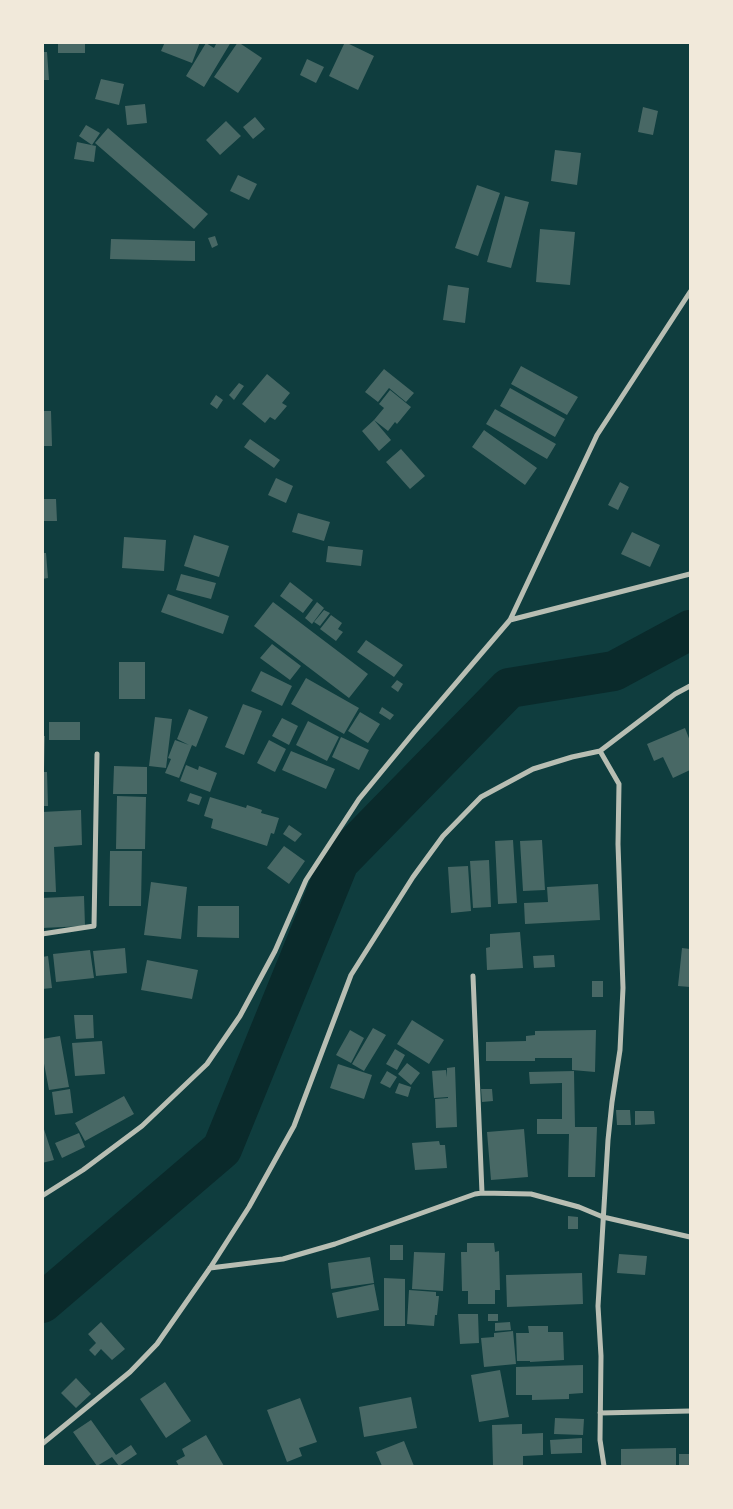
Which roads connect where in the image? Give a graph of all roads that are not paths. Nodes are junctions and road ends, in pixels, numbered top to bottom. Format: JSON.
{"nodes":[{"id":1,"x":690,"y":292,"type":"edge"},
{"id":2,"x":690,"y":574,"type":"edge"},
{"id":3,"x":510,"y":620,"type":"junction"},
{"id":4,"x":690,"y":686,"type":"edge"},
{"id":5,"x":600,"y":751,"type":"junction"},
{"id":6,"x":97,"y":754,"type":"dead end"},
{"id":7,"x":42,"y":934,"type":"edge"},
{"id":8,"x":473,"y":976,"type":"dead end"},
{"id":9,"x":482,"y":1193,"type":"junction"},
{"id":10,"x":42,"y":1196,"type":"edge"},
{"id":11,"x":603,"y":1216,"type":"junction"},
{"id":12,"x":690,"y":1237,"type":"edge"},
{"id":13,"x":210,"y":1268,"type":"junction"},
{"id":14,"x":690,"y":1411,"type":"edge"},
{"id":15,"x":600,"y":1413,"type":"junction"},
{"id":16,"x":42,"y":1444,"type":"edge"},
{"id":17,"x":604,"y":1466,"type":"edge"}],
"edges":[{"from":1,"to":3,"type":"street"},
{"from":2,"to":3,"type":"street"},
{"from":3,"to":10,"type":"street"},
{"from":4,"to":5,"type":"street"},
{"from":5,"to":11,"type":"street"},
{"from":5,"to":13,"type":"street"},
{"from":6,"to":7,"type":"street"},
{"from":8,"to":9,"type":"street"},
{"from":9,"to":11,"type":"street"},
{"from":9,"to":13,"type":"street"},
{"from":11,"to":12,"type":"street"},
{"from":11,"to":15,"type":"street"},
{"from":13,"to":16,"type":"street"},
{"from":14,"to":15,"type":"street"},
{"from":15,"to":17,"type":"street"}]}
